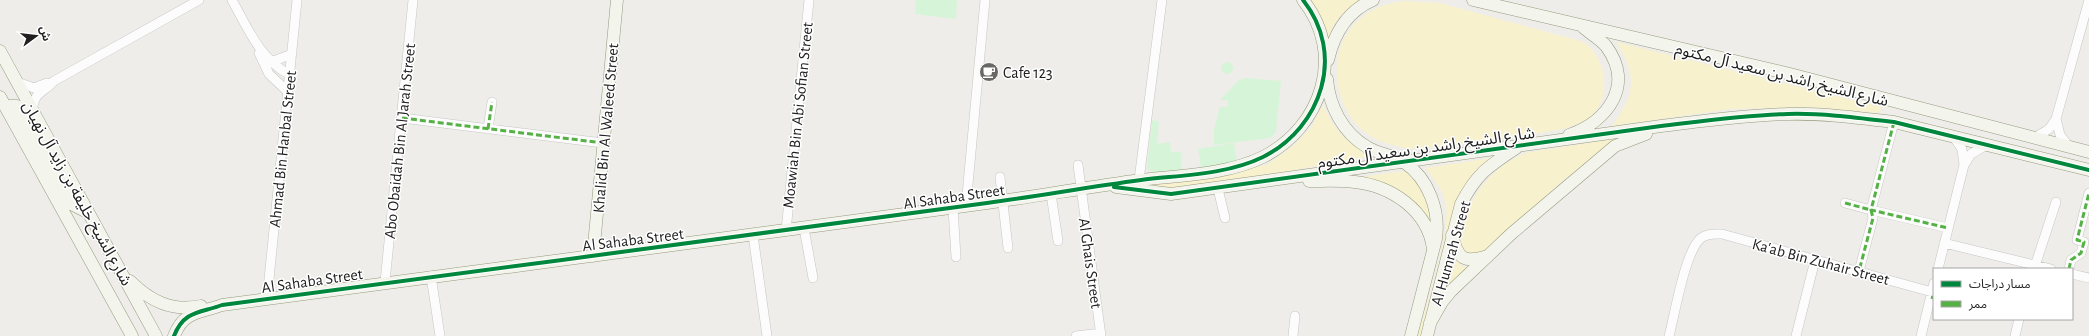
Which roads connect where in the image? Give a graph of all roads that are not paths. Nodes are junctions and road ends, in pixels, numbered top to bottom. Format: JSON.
{"nodes":[{"id":1,"x":199,"y":0,"type":"edge"},
{"id":2,"x":232,"y":0,"type":"edge"},
{"id":3,"x":297,"y":0,"type":"edge"},
{"id":4,"x":413,"y":0,"type":"edge"},
{"id":5,"x":617,"y":0,"type":"edge"},
{"id":6,"x":809,"y":0,"type":"edge"},
{"id":7,"x":986,"y":0,"type":"edge"},
{"id":8,"x":1162,"y":0,"type":"edge"},
{"id":9,"x":1303,"y":0,"type":"edge"},
{"id":10,"x":1373,"y":0,"type":"edge"},
{"id":11,"x":1473,"y":0,"type":"edge"},
{"id":12,"x":1519,"y":0,"type":"edge"},
{"id":13,"x":2089,"y":0,"type":"edge"},
{"id":14,"x":1525,"y":12,"type":"junction"},
{"id":15,"x":1580,"y":26,"type":"junction"},
{"id":16,"x":256,"y":44,"type":"junction"},
{"id":17,"x":0,"y":51,"type":"edge"},
{"id":18,"x":292,"y":54,"type":"junction"},
{"id":19,"x":271,"y":62,"type":"junction"},
{"id":20,"x":1326,"y":68,"type":"junction"},
{"id":21,"x":290,"y":75,"type":"junction"},
{"id":22,"x":54,"y":81,"type":"junction"},
{"id":23,"x":17,"y":82,"type":"junction"},
{"id":24,"x":288,"y":92,"type":"junction"},
{"id":25,"x":0,"y":97,"type":"edge"},
{"id":26,"x":492,"y":102,"type":"dead end"},
{"id":27,"x":8,"y":111,"type":"junction"},
{"id":28,"x":34,"y":112,"type":"junction"},
{"id":29,"x":402,"y":118,"type":"junction"},
{"id":30,"x":2056,"y":119,"type":"junction"},
{"id":31,"x":1894,"y":122,"type":"junction"},
{"id":32,"x":1683,"y":123,"type":"junction"},
{"id":33,"x":488,"y":129,"type":"junction"},
{"id":34,"x":1953,"y":136,"type":"junction"},
{"id":35,"x":2034,"y":138,"type":"junction"},
{"id":36,"x":1555,"y":141,"type":"junction"},
{"id":37,"x":604,"y":143,"type":"junction"},
{"id":38,"x":1989,"y":144,"type":"junction"},
{"id":39,"x":1519,"y":145,"type":"junction"},
{"id":40,"x":2069,"y":147,"type":"junction"},
{"id":41,"x":2089,"y":152,"type":"edge"},
{"id":42,"x":1403,"y":162,"type":"junction"},
{"id":43,"x":1078,"y":165,"type":"dead end"},
{"id":44,"x":1964,"y":165,"type":"junction"},
{"id":45,"x":2089,"y":170,"type":"edge"},
{"id":46,"x":1000,"y":177,"type":"dead end"},
{"id":47,"x":1139,"y":180,"type":"junction"},
{"id":48,"x":1274,"y":180,"type":"junction"},
{"id":49,"x":1107,"y":186,"type":"junction"},
{"id":50,"x":1218,"y":189,"type":"junction"},
{"id":51,"x":1081,"y":190,"type":"junction"},
{"id":52,"x":2089,"y":193,"type":"edge"},
{"id":53,"x":1051,"y":194,"type":"junction"},
{"id":54,"x":1002,"y":201,"type":"junction"},
{"id":55,"x":2056,"y":202,"type":"dead end"},
{"id":56,"x":1845,"y":204,"type":"dead end"},
{"id":57,"x":966,"y":206,"type":"junction"},
{"id":58,"x":953,"y":208,"type":"junction"},
{"id":59,"x":1871,"y":210,"type":"junction"},
{"id":60,"x":2087,"y":210,"type":"edge"},
{"id":61,"x":87,"y":212,"type":"junction"},
{"id":62,"x":1226,"y":218,"type":"dead end"},
{"id":63,"x":804,"y":228,"type":"junction"},
{"id":64,"x":1948,"y":228,"type":"junction"},
{"id":65,"x":786,"y":231,"type":"junction"},
{"id":66,"x":753,"y":235,"type":"junction"},
{"id":67,"x":1452,"y":235,"type":"junction"},
{"id":68,"x":1058,"y":241,"type":"dead end"},
{"id":69,"x":1944,"y":243,"type":"junction"},
{"id":70,"x":1008,"y":248,"type":"dead end"},
{"id":71,"x":1433,"y":254,"type":"junction"},
{"id":72,"x":1491,"y":255,"type":"junction"},
{"id":73,"x":593,"y":256,"type":"junction"},
{"id":74,"x":956,"y":257,"type":"dead end"},
{"id":75,"x":1815,"y":260,"type":"junction"},
{"id":76,"x":2034,"y":267,"type":"edge"},
{"id":77,"x":1938,"y":268,"type":"edge"},
{"id":78,"x":2069,"y":268,"type":"edge"},
{"id":79,"x":119,"y":269,"type":"junction"},
{"id":80,"x":1859,"y":271,"type":"junction"},
{"id":81,"x":2073,"y":274,"type":"edge"},
{"id":82,"x":431,"y":276,"type":"junction"},
{"id":83,"x":813,"y":278,"type":"dead end"},
{"id":84,"x":2089,"y":278,"type":"edge"},
{"id":85,"x":385,"y":282,"type":"junction"},
{"id":86,"x":1933,"y":292,"type":"edge"},
{"id":87,"x":267,"y":298,"type":"junction"},
{"id":88,"x":222,"y":305,"type":"junction"},
{"id":89,"x":1295,"y":316,"type":"dead end"},
{"id":90,"x":2019,"y":320,"type":"edge"},
{"id":91,"x":1430,"y":323,"type":"junction"},
{"id":92,"x":1101,"y":334,"type":"edge"},
{"id":93,"x":132,"y":336,"type":"edge"},
{"id":94,"x":156,"y":336,"type":"edge"},
{"id":95,"x":174,"y":336,"type":"edge"},
{"id":96,"x":440,"y":336,"type":"edge"},
{"id":97,"x":768,"y":336,"type":"edge"},
{"id":98,"x":1076,"y":336,"type":"edge"},
{"id":99,"x":1293,"y":336,"type":"edge"},
{"id":100,"x":1411,"y":336,"type":"edge"},
{"id":101,"x":1427,"y":336,"type":"edge"},
{"id":102,"x":1669,"y":336,"type":"edge"},
{"id":103,"x":1796,"y":336,"type":"edge"},
{"id":104,"x":1921,"y":336,"type":"edge"},
{"id":105,"x":2015,"y":336,"type":"edge"}],
"edges":[{"from":1,"to":22,"type":"street"},
{"from":2,"to":16,"type":"street"},
{"from":3,"to":18,"type":"street","name":"Ahmad Bin Hanbal Street"},
{"from":4,"to":29,"type":"street","name":"Abo Obaidah Bin Al Jarah Street"},
{"from":5,"to":37,"type":"street","name":"Khalid Bin Al Waleed Street"},
{"from":6,"to":65,"type":"street","name":"Moawiah Bin Abi Sofian Street"},
{"from":7,"to":57,"type":"street"},
{"from":8,"to":47,"type":"street"},
{"from":9,"to":20,"type":"street"},
{"from":10,"to":20,"type":"street"},
{"from":11,"to":14,"type":"street","name":"شارع الشيخ راشد بن سعيد آل مكتوم"},
{"from":12,"to":14,"type":"street"},
{"from":13,"to":30,"type":"street"},
{"from":14,"to":15,"type":"street","name":"شارع الشيخ راشد بن سعيد آل مكتوم"},
{"from":15,"to":35,"type":"street","name":"شارع الشيخ راشد بن سعيد آل مكتوم"},
{"from":15,"to":36,"type":"street"},
{"from":16,"to":19,"type":"street"},
{"from":16,"to":24,"type":"street"},
{"from":17,"to":23,"type":"street","name":"شارع الشيخ خليفة بن زايد آل نهيان"},
{"from":18,"to":19,"type":"street"},
{"from":18,"to":21,"type":"street","name":"Ahmad Bin Hanbal Street"},
{"from":19,"to":21,"type":"street"},
{"from":20,"to":42,"type":"street"},
{"from":20,"to":47,"type":"street"},
{"from":21,"to":24,"type":"street","name":"Ahmad Bin Hanbal Street"},
{"from":22,"to":23,"type":"street"},
{"from":22,"to":28,"type":"street"},
{"from":23,"to":28,"type":"street","name":"شارع الشيخ خليفة بن زايد آل نهيان"},
{"from":24,"to":87,"type":"street","name":"Ahmad Bin Hanbal Street"},
{"from":25,"to":27,"type":"street","name":"شارع الشيخ خليفة بن زايد آل نهيان"},
{"from":26,"to":33,"type":"street"},
{"from":27,"to":61,"type":"street"},
{"from":27,"to":93,"type":"street","name":"شارع الشيخ خليفة بن زايد آل نهيان"},
{"from":28,"to":61,"type":"street","name":"شارع الشيخ خليفة بن زايد آل نهيان"},
{"from":29,"to":33,"type":"street"},
{"from":29,"to":85,"type":"street","name":"Abo Obaidah Bin Al Jarah Street"},
{"from":30,"to":35,"type":"street"},
{"from":30,"to":40,"type":"street"},
{"from":31,"to":32,"type":"street","name":"شارع الشيخ راشد بن سعيد آل مكتوم"},
{"from":31,"to":34,"type":"street","name":"شارع الشيخ راشد بن سعيد آل مكتوم"},
{"from":31,"to":59,"type":"street"},
{"from":32,"to":36,"type":"street","name":"شارع الشيخ راشد بن سعيد آل مكتوم"},
{"from":32,"to":72,"type":"street"},
{"from":33,"to":37,"type":"street"},
{"from":34,"to":38,"type":"street","name":"شارع الشيخ راشد بن سعيد آل مكتوم"},
{"from":34,"to":44,"type":"street"},
{"from":35,"to":40,"type":"street","name":"شارع الشيخ راشد بن سعيد آل مكتوم"},
{"from":36,"to":39,"type":"street","name":"شارع الشيخ راشد بن سعيد آل مكتوم"},
{"from":37,"to":73,"type":"street","name":"Khalid Bin Al Waleed Street"},
{"from":38,"to":44,"type":"street"},
{"from":38,"to":45,"type":"street","name":"شارع الشيخ راشد بن سعيد آل مكتوم"},
{"from":39,"to":42,"type":"street","name":"شارع الشيخ راشد بن سعيد آل مكتوم"},
{"from":39,"to":67,"type":"street","name":"Al Humrah Street"},
{"from":40,"to":41,"type":"street","name":"شارع الشيخ راشد بن سعيد آل مكتوم"},
{"from":42,"to":48,"type":"street","name":"شارع الشيخ راشد بن سعيد آل مكتوم"},
{"from":42,"to":71,"type":"street","name":"Al Humrah Street"},
{"from":43,"to":51,"type":"street","name":"Al Ghais Street"},
{"from":44,"to":64,"type":"street"},
{"from":46,"to":54,"type":"street"},
{"from":47,"to":49,"type":"street"},
{"from":48,"to":50,"type":"street","name":"شارع الشيخ راشد بن سعيد آل مكتوم"},
{"from":48,"to":71,"type":"street"},
{"from":49,"to":50,"type":"street","name":"شارع الشيخ راشد بن سعيد آل مكتوم"},
{"from":49,"to":51,"type":"street","name":"Al Sahaba Street"},
{"from":50,"to":62,"type":"street"},
{"from":51,"to":53,"type":"street","name":"Al Sahaba Street"},
{"from":51,"to":92,"type":"street","name":"Al Ghais Street"},
{"from":52,"to":60,"type":"street"},
{"from":53,"to":54,"type":"street","name":"Al Sahaba Street"},
{"from":53,"to":68,"type":"street"},
{"from":54,"to":57,"type":"street","name":"Al Sahaba Street"},
{"from":54,"to":70,"type":"street"},
{"from":55,"to":76,"type":"street"},
{"from":56,"to":59,"type":"street"},
{"from":57,"to":58,"type":"street","name":"Al Sahaba Street"},
{"from":58,"to":63,"type":"street","name":"Al Sahaba Street"},
{"from":58,"to":74,"type":"street"},
{"from":59,"to":64,"type":"street"},
{"from":59,"to":80,"type":"street"},
{"from":60,"to":78,"type":"street"},
{"from":61,"to":79,"type":"street","name":"شارع الشيخ خليفة بن زايد آل نهيان"},
{"from":63,"to":65,"type":"street","name":"Al Sahaba Street"},
{"from":63,"to":83,"type":"street"},
{"from":64,"to":69,"type":"street"},
{"from":65,"to":66,"type":"street","name":"Al Sahaba Street"},
{"from":66,"to":73,"type":"street","name":"Al Sahaba Street"},
{"from":66,"to":97,"type":"street"},
{"from":67,"to":72,"type":"street"},
{"from":67,"to":91,"type":"street","name":"Al Humrah Street"},
{"from":69,"to":76,"type":"street"},
{"from":69,"to":77,"type":"street"},
{"from":71,"to":100,"type":"street","name":"Al Humrah Street"},
{"from":72,"to":91,"type":"street"},
{"from":73,"to":82,"type":"street","name":"Al Sahaba Street"},
{"from":75,"to":80,"type":"street","name":"Ka'ab Bin Zuhair Street"},
{"from":75,"to":102,"type":"street","name":"Ka'ab Bin Zuhair Street"},
{"from":75,"to":103,"type":"street"},
{"from":79,"to":88,"type":"street","name":"Al Sahaba Street"},
{"from":79,"to":94,"type":"street","name":"شارع الشيخ خليفة بن زايد آل نهيان"},
{"from":80,"to":86,"type":"street","name":"Ka'ab Bin Zuhair Street"},
{"from":81,"to":84,"type":"street"},
{"from":82,"to":85,"type":"street","name":"Al Sahaba Street"},
{"from":82,"to":96,"type":"street"},
{"from":85,"to":87,"type":"street","name":"Al Sahaba Street"},
{"from":86,"to":104,"type":"street"},
{"from":87,"to":88,"type":"street","name":"Al Sahaba Street"},
{"from":88,"to":95,"type":"street","name":"Al Sahaba Street"},
{"from":89,"to":99,"type":"street"},
{"from":90,"to":105,"type":"street"},
{"from":91,"to":101,"type":"street","name":"Al Humrah Street"},
{"from":92,"to":98,"type":"street"}]}
